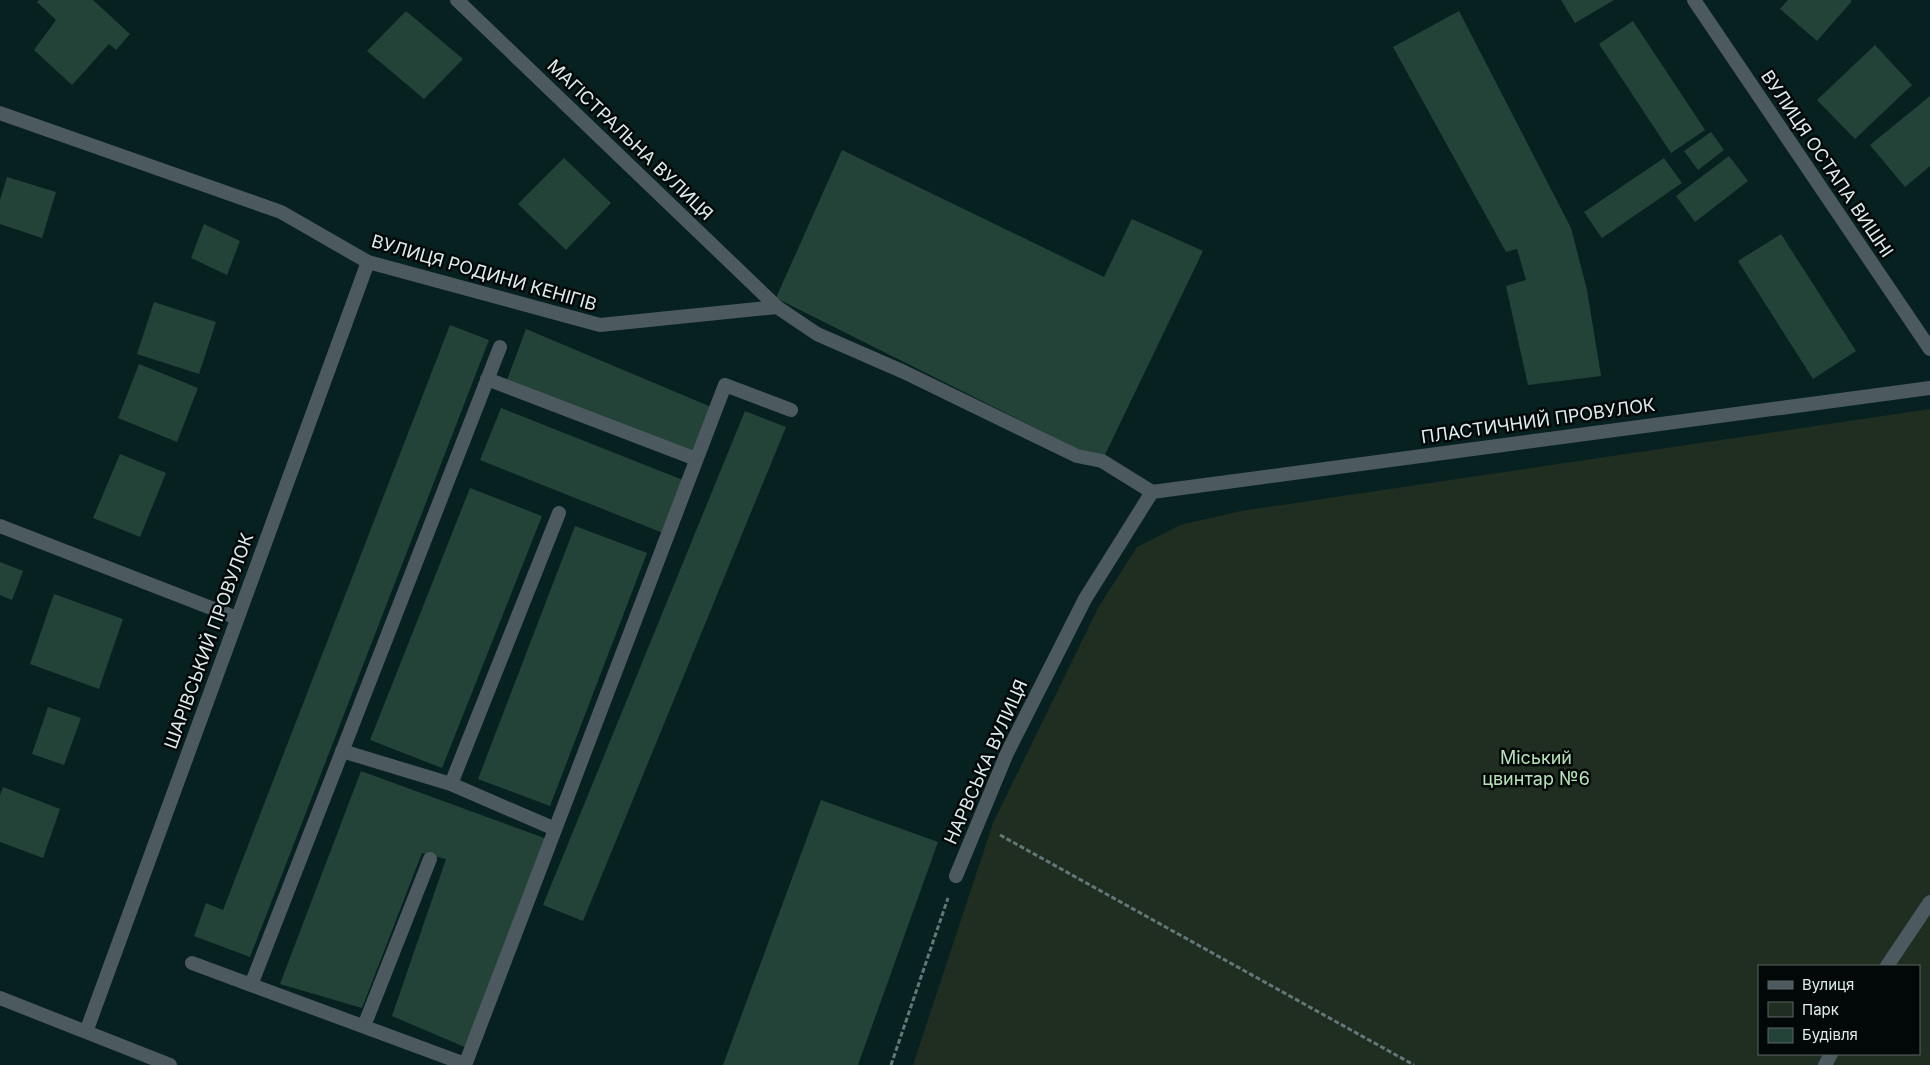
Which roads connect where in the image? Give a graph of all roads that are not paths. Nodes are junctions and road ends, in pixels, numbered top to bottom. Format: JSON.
{"nodes":[{"id":1,"x":457,"y":0,"type":"edge"},
{"id":2,"x":1700,"y":2,"type":"edge"},
{"id":3,"x":0,"y":113,"type":"edge"},
{"id":4,"x":368,"y":262,"type":"junction"},
{"id":5,"x":777,"y":307,"type":"junction"},
{"id":6,"x":500,"y":347,"type":"dead end"},
{"id":7,"x":1930,"y":349,"type":"edge"},
{"id":8,"x":488,"y":379,"type":"junction"},
{"id":9,"x":1930,"y":388,"type":"edge"},
{"id":10,"x":791,"y":410,"type":"dead end"},
{"id":11,"x":696,"y":459,"type":"junction"},
{"id":12,"x":1152,"y":492,"type":"junction"},
{"id":13,"x":559,"y":513,"type":"dead end"},
{"id":14,"x":0,"y":526,"type":"edge"},
{"id":15,"x":237,"y":618,"type":"junction"},
{"id":16,"x":342,"y":751,"type":"junction"},
{"id":17,"x":452,"y":784,"type":"junction"},
{"id":18,"x":555,"y":829,"type":"junction"},
{"id":19,"x":430,"y":859,"type":"dead end"},
{"id":20,"x":956,"y":876,"type":"road end"},
{"id":21,"x":1930,"y":902,"type":"edge"},
{"id":22,"x":192,"y":963,"type":"dead end"},
{"id":23,"x":1887,"y":965,"type":"edge"},
{"id":24,"x":251,"y":985,"type":"junction"},
{"id":25,"x":0,"y":998,"type":"edge"},
{"id":26,"x":364,"y":1026,"type":"junction"},
{"id":27,"x":86,"y":1032,"type":"junction"},
{"id":28,"x":167,"y":1064,"type":"edge"},
{"id":29,"x":465,"y":1064,"type":"edge"}],
"edges":[{"from":1,"to":5,"type":"street","name":"МАГІСТРАЛЬНА ВУЛИЦЯ"},
{"from":2,"to":7,"type":"street","name":"ВУЛИЦЯ ОСТАПА ВИШНІ"},
{"from":3,"to":4,"type":"street","name":"ВУЛИЦЯ РОДИНИ КЕНІГІВ"},
{"from":4,"to":5,"type":"street","name":"ВУЛИЦЯ РОДИНИ КЕНІГІВ"},
{"from":4,"to":15,"type":"street","name":"ШАРІВСЬКИЙ ПРОВУЛОК"},
{"from":5,"to":12,"type":"street","name":"МАГІСТРАЛЬНА ВУЛИЦЯ"},
{"from":6,"to":8,"type":"street"},
{"from":8,"to":11,"type":"street"},
{"from":8,"to":16,"type":"street"},
{"from":9,"to":12,"type":"street","name":"ПЛАСТИЧНИЙ ПРОВУЛОК"},
{"from":10,"to":11,"type":"street"},
{"from":11,"to":18,"type":"street"},
{"from":12,"to":20,"type":"street","name":"НАРВСЬКА ВУЛИЦЯ"},
{"from":13,"to":17,"type":"street"},
{"from":14,"to":15,"type":"street"},
{"from":15,"to":27,"type":"street","name":"ШАРІВСЬКИЙ ПРОВУЛОК"},
{"from":16,"to":17,"type":"street"},
{"from":16,"to":24,"type":"street"},
{"from":17,"to":18,"type":"street"},
{"from":18,"to":29,"type":"street"},
{"from":19,"to":26,"type":"street"},
{"from":21,"to":23,"type":"street"},
{"from":22,"to":24,"type":"street"},
{"from":24,"to":26,"type":"street"},
{"from":25,"to":27,"type":"street"},
{"from":26,"to":29,"type":"street"},
{"from":27,"to":28,"type":"street"}]}
